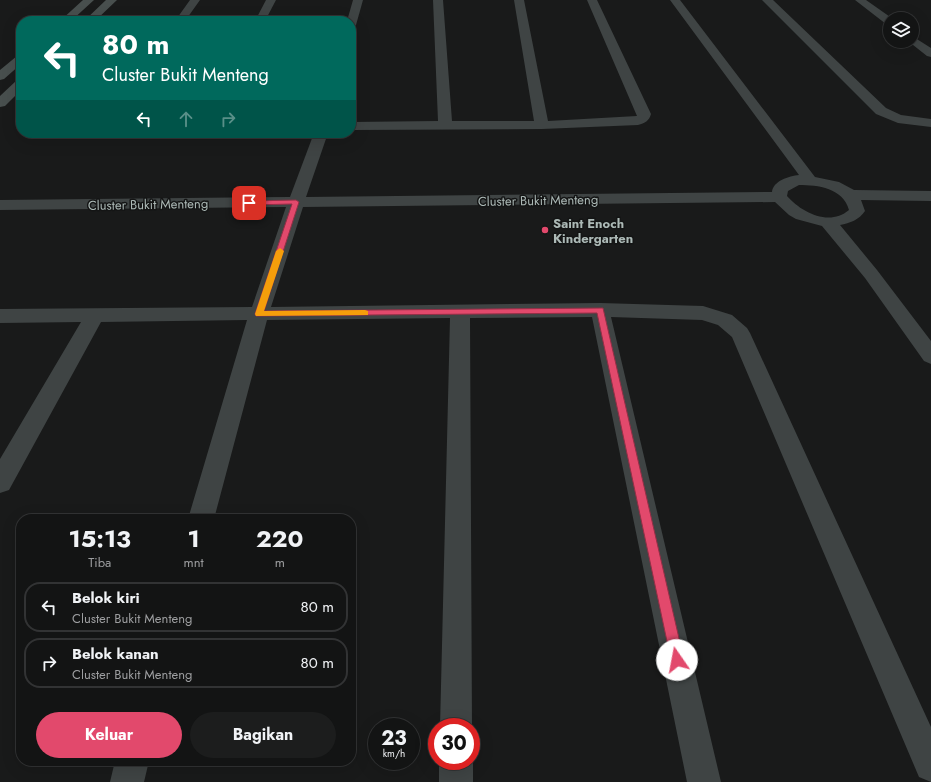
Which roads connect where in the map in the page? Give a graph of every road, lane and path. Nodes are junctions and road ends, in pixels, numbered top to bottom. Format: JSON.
{"nodes":[{"id":1,"x":89,"y":0,"type":"edge"},
{"id":2,"x":112,"y":0,"type":"edge"},
{"id":3,"x":195,"y":0,"type":"edge"},
{"id":4,"x":271,"y":0,"type":"edge"},
{"id":5,"x":358,"y":0,"type":"edge"},
{"id":6,"x":438,"y":0,"type":"edge"},
{"id":7,"x":519,"y":0,"type":"edge"},
{"id":8,"x":592,"y":0,"type":"edge"},
{"id":9,"x":675,"y":0,"type":"edge"},
{"id":10,"x":767,"y":0,"type":"edge"},
{"id":11,"x":860,"y":0,"type":"edge"},
{"id":12,"x":70,"y":16,"type":"edge"},
{"id":13,"x":94,"y":16,"type":"edge"},
{"id":14,"x":184,"y":16,"type":"edge"},
{"id":15,"x":263,"y":16,"type":"edge"},
{"id":16,"x":354,"y":16,"type":"edge"},
{"id":17,"x":883,"y":17,"type":"edge"},
{"id":18,"x":919,"y":45,"type":"edge"},
{"id":19,"x":931,"y":54,"type":"edge"},
{"id":20,"x":16,"y":62,"type":"edge"},
{"id":21,"x":0,"y":76,"type":"edge"},
{"id":22,"x":16,"y":88,"type":"edge"},
{"id":23,"x":0,"y":102,"type":"edge"},
{"id":24,"x":931,"y":123,"type":"edge"},
{"id":25,"x":542,"y":124,"type":"junction"},
{"id":26,"x":445,"y":125,"type":"junction"},
{"id":27,"x":356,"y":126,"type":"edge"},
{"id":28,"x":319,"y":138,"type":"edge"},
{"id":29,"x":810,"y":180,"type":"junction"},
{"id":30,"x":850,"y":195,"type":"junction"},
{"id":31,"x":931,"y":196,"type":"edge"},
{"id":32,"x":780,"y":197,"type":"junction"},
{"id":33,"x":296,"y":202,"type":"junction"},
{"id":34,"x":0,"y":205,"type":"edge"},
{"id":35,"x":826,"y":221,"type":"junction"},
{"id":36,"x":600,"y":310,"type":"junction"},
{"id":37,"x":460,"y":311,"type":"junction"},
{"id":38,"x":259,"y":314,"type":"junction"},
{"id":39,"x":95,"y":315,"type":"junction"},
{"id":40,"x":0,"y":316,"type":"edge"},
{"id":41,"x":931,"y":356,"type":"edge"},
{"id":42,"x":0,"y":482,"type":"edge"},
{"id":43,"x":202,"y":514,"type":"edge"},
{"id":44,"x":456,"y":718,"type":"edge"},
{"id":45,"x":931,"y":765,"type":"edge"},
{"id":46,"x":131,"y":766,"type":"edge"},
{"id":47,"x":456,"y":770,"type":"edge"},
{"id":48,"x":126,"y":782,"type":"edge"},
{"id":49,"x":456,"y":782,"type":"edge"},
{"id":50,"x":704,"y":782,"type":"edge"}],
"edges":[{"from":1,"to":12,"type":"street"},
{"from":2,"to":13,"type":"street"},
{"from":3,"to":14,"type":"street"},
{"from":4,"to":15,"type":"street"},
{"from":5,"to":16,"type":"street"},
{"from":6,"to":26,"type":"street"},
{"from":7,"to":25,"type":"street"},
{"from":8,"to":25,"type":"street"},
{"from":9,"to":29,"type":"street"},
{"from":10,"to":24,"type":"street"},
{"from":11,"to":17,"type":"street"},
{"from":18,"to":19,"type":"street"},
{"from":20,"to":21,"type":"street"},
{"from":22,"to":23,"type":"street"},
{"from":25,"to":26,"type":"street"},
{"from":26,"to":27,"type":"street"},
{"from":28,"to":33,"type":"street"},
{"from":29,"to":30,"type":"street"},
{"from":29,"to":32,"type":"street"},
{"from":30,"to":31,"type":"street"},
{"from":30,"to":35,"type":"street"},
{"from":32,"to":33,"type":"street","name":"Cluster Bukit Menteng"},
{"from":32,"to":35,"type":"street"},
{"from":33,"to":34,"type":"street","name":"Cluster Bukit Menteng"},
{"from":33,"to":38,"type":"street"},
{"from":35,"to":41,"type":"street"},
{"from":36,"to":37,"type":"street"},
{"from":36,"to":45,"type":"street"},
{"from":36,"to":50,"type":"street"},
{"from":37,"to":38,"type":"street"},
{"from":37,"to":44,"type":"street"},
{"from":38,"to":39,"type":"street"},
{"from":38,"to":43,"type":"street"},
{"from":39,"to":40,"type":"street"},
{"from":39,"to":42,"type":"street"},
{"from":46,"to":48,"type":"street"},
{"from":47,"to":49,"type":"street"}]}
